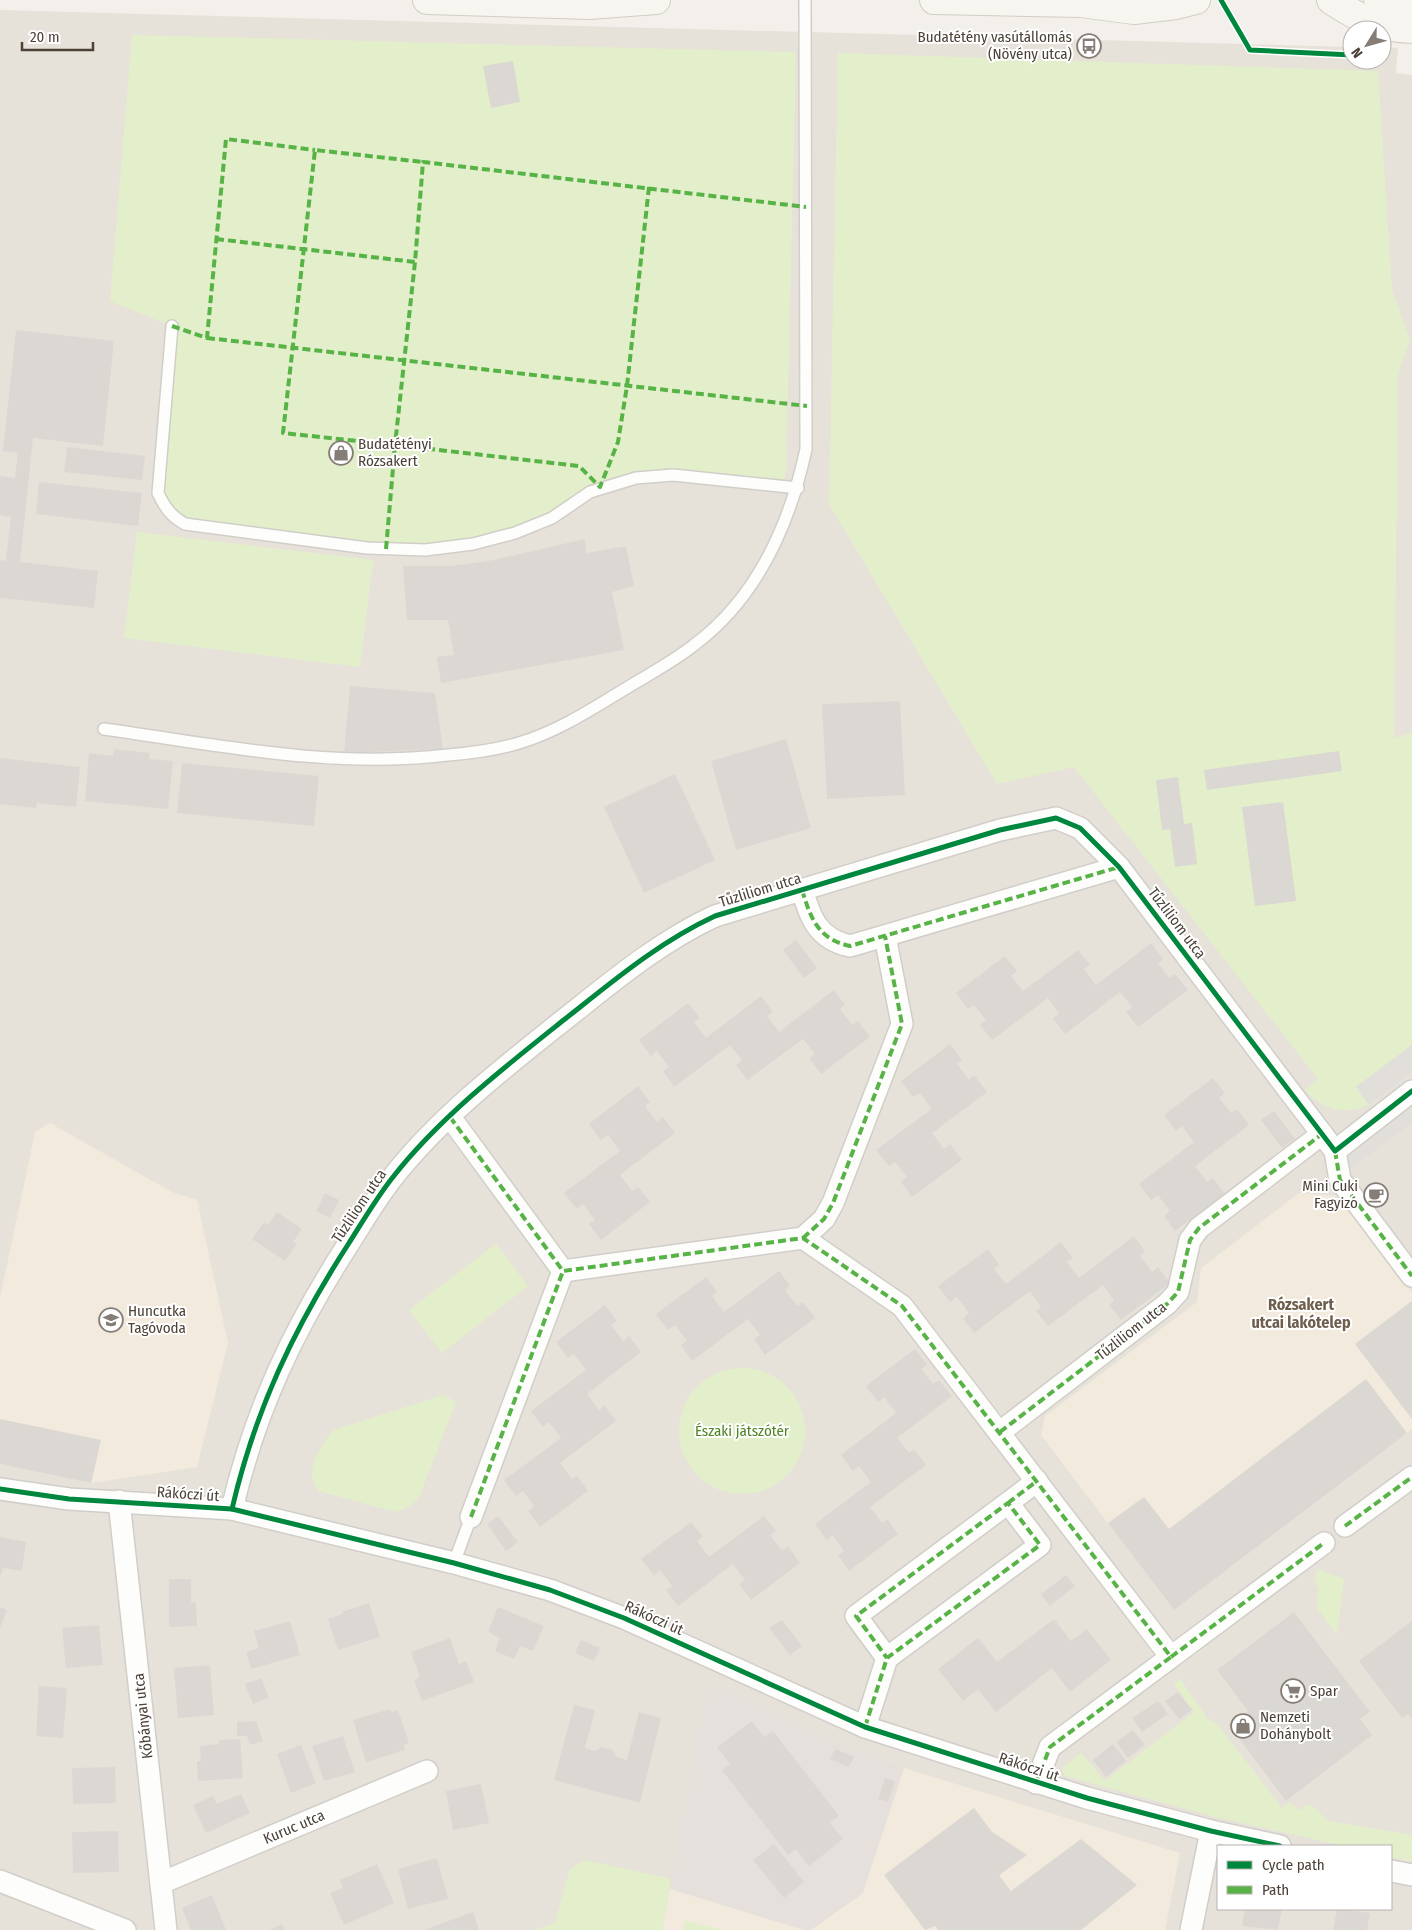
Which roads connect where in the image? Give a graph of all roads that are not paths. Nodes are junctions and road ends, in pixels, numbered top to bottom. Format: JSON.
{"nodes":[{"id":1,"x":427,"y":0,"type":"edge"},
{"id":2,"x":656,"y":0,"type":"edge"},
{"id":3,"x":805,"y":0,"type":"edge"},
{"id":4,"x":934,"y":0,"type":"edge"},
{"id":5,"x":1196,"y":0,"type":"edge"},
{"id":6,"x":1331,"y":0,"type":"edge"},
{"id":7,"x":1378,"y":0,"type":"edge"},
{"id":8,"x":1086,"y":2,"type":"edge"},
{"id":9,"x":585,"y":3,"type":"edge"},
{"id":10,"x":1412,"y":16,"type":"edge"},
{"id":11,"x":1412,"y":29,"type":"edge"},
{"id":12,"x":172,"y":326,"type":"dead end"},
{"id":13,"x":798,"y":488,"type":"junction"},
{"id":14,"x":104,"y":729,"type":"dead end"},
{"id":15,"x":1118,"y":867,"type":"junction"},
{"id":16,"x":802,"y":890,"type":"junction"},
{"id":17,"x":885,"y":936,"type":"junction"},
{"id":18,"x":1412,"y":1091,"type":"edge"},
{"id":19,"x":450,"y":1117,"type":"junction"},
{"id":20,"x":1328,"y":1142,"type":"junction"},
{"id":21,"x":802,"y":1238,"type":"junction"},
{"id":22,"x":563,"y":1272,"type":"junction"},
{"id":23,"x":1412,"y":1276,"type":"edge"},
{"id":24,"x":1000,"y":1432,"type":"junction"},
{"id":25,"x":1412,"y":1477,"type":"edge"},
{"id":26,"x":1037,"y":1481,"type":"junction"},
{"id":27,"x":0,"y":1489,"type":"edge"},
{"id":28,"x":119,"y":1501,"type":"junction"},
{"id":29,"x":1008,"y":1503,"type":"junction"},
{"id":30,"x":232,"y":1510,"type":"junction"},
{"id":31,"x":471,"y":1517,"type":"joint"},
{"id":32,"x":1345,"y":1526,"type":"dead end"},
{"id":33,"x":1324,"y":1542,"type":"dead end"},
{"id":34,"x":454,"y":1563,"type":"junction"},
{"id":35,"x":1171,"y":1657,"type":"junction"},
{"id":36,"x":887,"y":1658,"type":"junction"},
{"id":37,"x":865,"y":1727,"type":"junction"},
{"id":38,"x":427,"y":1771,"type":"dead end"},
{"id":39,"x":1036,"y":1782,"type":"junction"},
{"id":40,"x":1211,"y":1831,"type":"junction"},
{"id":41,"x":1275,"y":1845,"type":"edge"},
{"id":42,"x":1392,"y":1871,"type":"edge"},
{"id":43,"x":1412,"y":1875,"type":"edge"},
{"id":44,"x":0,"y":1881,"type":"edge"},
{"id":45,"x":161,"y":1883,"type":"junction"},
{"id":46,"x":125,"y":1930,"type":"edge"},
{"id":47,"x":166,"y":1930,"type":"edge"},
{"id":48,"x":1191,"y":1930,"type":"edge"}],
"edges":[{"from":1,"to":9,"type":"main road"},
{"from":2,"to":9,"type":"main road"},
{"from":3,"to":13,"type":"lane"},
{"from":4,"to":8,"type":"main road"},
{"from":5,"to":8,"type":"main road"},
{"from":6,"to":11,"type":"main road"},
{"from":7,"to":10,"type":"main road"},
{"from":12,"to":13,"type":"lane"},
{"from":13,"to":14,"type":"lane"},
{"from":15,"to":16,"type":"street","name":"Tűzliliom utca"},
{"from":15,"to":17,"type":"street"},
{"from":15,"to":20,"type":"street","name":"Tűzliliom utca"},
{"from":16,"to":17,"type":"street"},
{"from":16,"to":19,"type":"street","name":"Tűzliliom utca"},
{"from":17,"to":21,"type":"street"},
{"from":18,"to":20,"type":"street","name":"Tűzliliom utca"},
{"from":19,"to":22,"type":"street"},
{"from":19,"to":30,"type":"street","name":"Tűzliliom utca"},
{"from":20,"to":23,"type":"street","name":"Tűzliliom utca"},
{"from":20,"to":24,"type":"street","name":"Tűzliliom utca"},
{"from":21,"to":22,"type":"street"},
{"from":21,"to":24,"type":"street"},
{"from":22,"to":31,"type":"street"},
{"from":24,"to":26,"type":"street"},
{"from":25,"to":32,"type":"street"},
{"from":26,"to":29,"type":"street"},
{"from":26,"to":35,"type":"street"},
{"from":27,"to":28,"type":"street","name":"Rákóczi út"},
{"from":28,"to":30,"type":"street","name":"Rákóczi út"},
{"from":28,"to":45,"type":"street","name":"Kőbányai utca"},
{"from":29,"to":36,"type":"street"},
{"from":29,"to":36,"type":"street"},
{"from":30,"to":34,"type":"street","name":"Rákóczi út"},
{"from":31,"to":34,"type":"lane"},
{"from":33,"to":35,"type":"street"},
{"from":34,"to":37,"type":"street","name":"Rákóczi út"},
{"from":35,"to":39,"type":"street"},
{"from":36,"to":37,"type":"street"},
{"from":37,"to":39,"type":"street","name":"Rákóczi út"},
{"from":38,"to":45,"type":"street","name":"Kuruc utca"},
{"from":39,"to":40,"type":"street","name":"Rákóczi út"},
{"from":40,"to":41,"type":"street","name":"Rákóczi út"},
{"from":40,"to":48,"type":"street"},
{"from":42,"to":43,"type":"street"},
{"from":44,"to":46,"type":"street"},
{"from":45,"to":47,"type":"street","name":"Kőbányai utca"}]}
